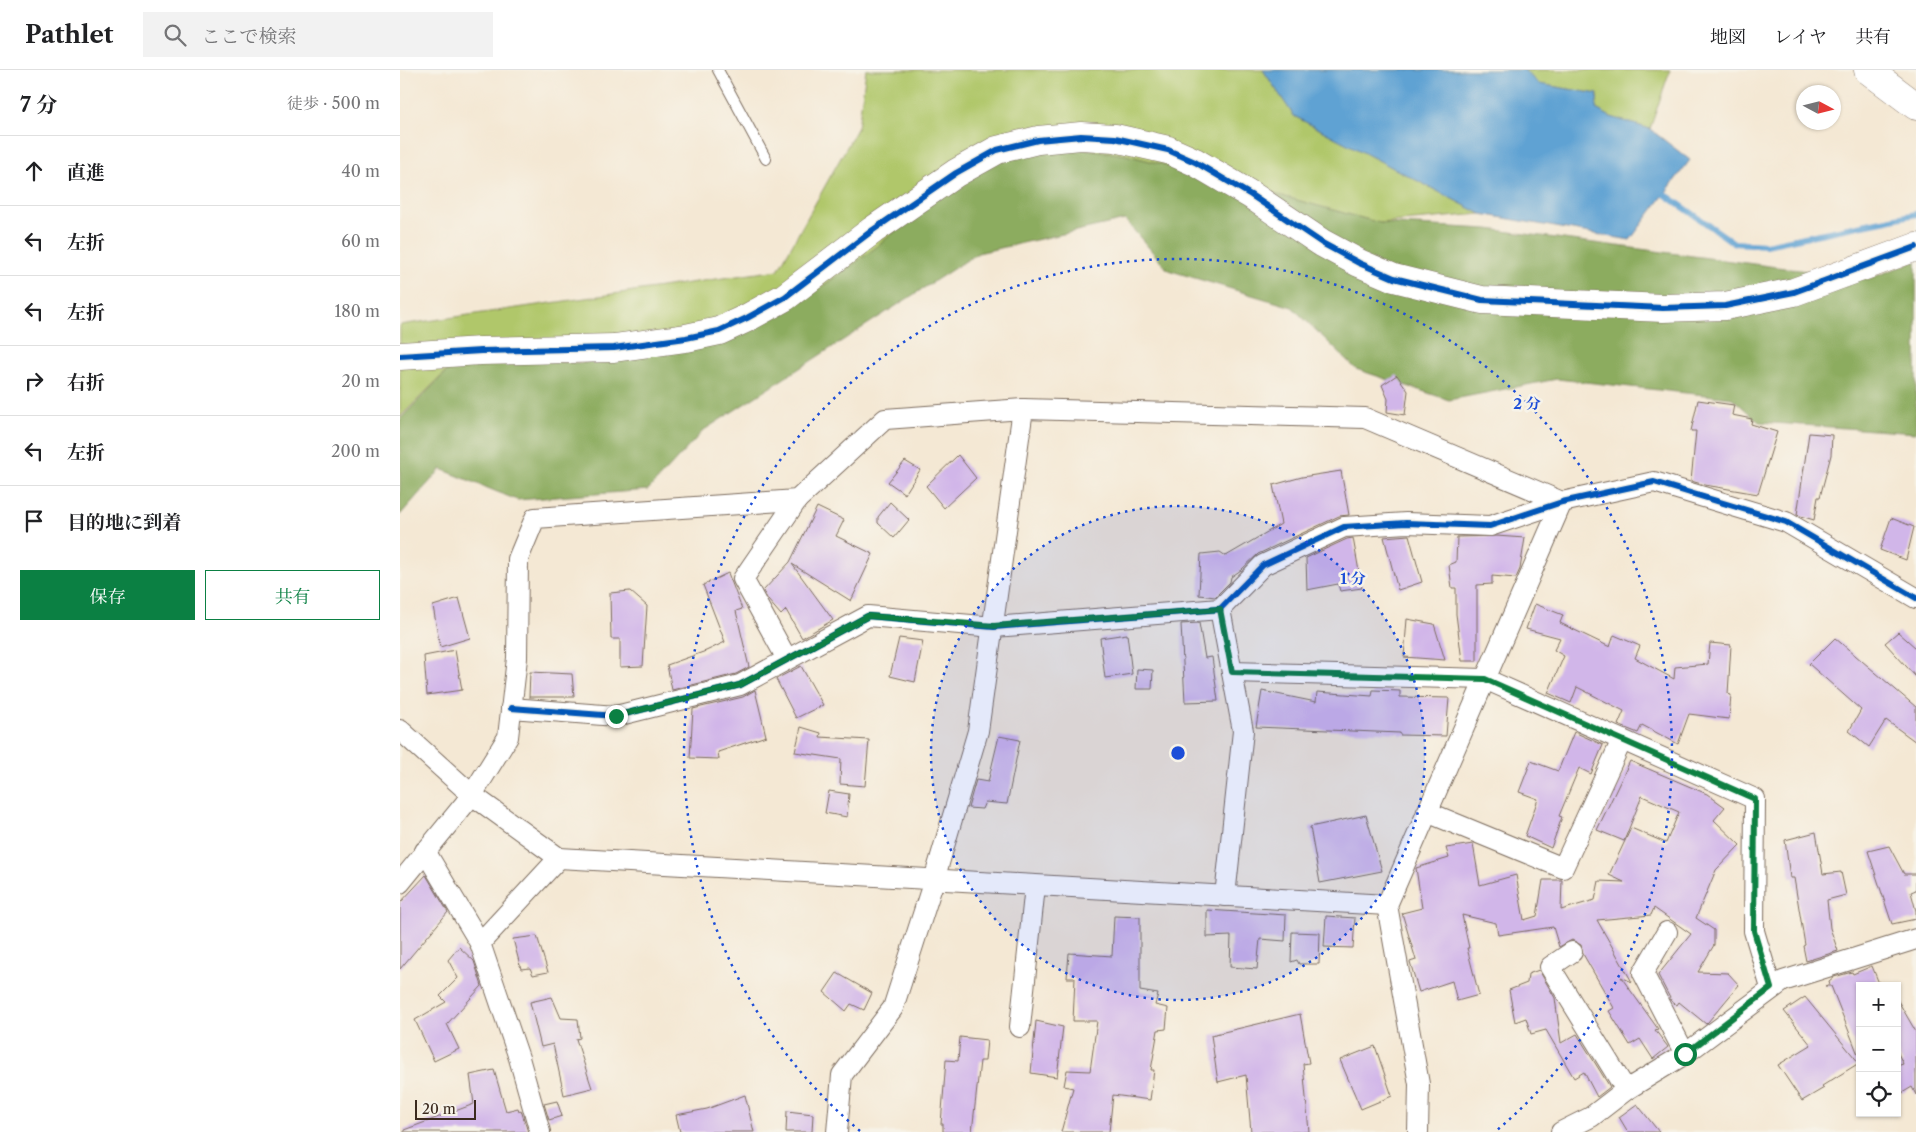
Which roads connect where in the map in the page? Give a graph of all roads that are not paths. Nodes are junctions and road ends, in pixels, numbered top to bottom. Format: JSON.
{"nodes":[{"id":1,"x":718,"y":70,"type":"edge"},
{"id":2,"x":1868,"y":70,"type":"edge"},
{"id":3,"x":1916,"y":106,"type":"edge"},
{"id":4,"x":766,"y":158,"type":"dead end"},
{"id":5,"x":1916,"y":247,"type":"edge"},
{"id":6,"x":400,"y":356,"type":"edge"},
{"id":7,"x":1023,"y":410,"type":"junction"},
{"id":8,"x":796,"y":500,"type":"junction"},
{"id":9,"x":1562,"y":502,"type":"junction"},
{"id":10,"x":1916,"y":598,"type":"edge"},
{"id":11,"x":1220,"y":609,"type":"junction"},
{"id":12,"x":994,"y":626,"type":"junction"},
{"id":13,"x":787,"y":659,"type":"junction"},
{"id":14,"x":1232,"y":672,"type":"junction"},
{"id":15,"x":1485,"y":679,"type":"junction"},
{"id":16,"x":511,"y":708,"type":"junction"},
{"id":17,"x":400,"y":730,"type":"edge"},
{"id":18,"x":1622,"y":740,"type":"junction"},
{"id":19,"x":472,"y":795,"type":"junction"},
{"id":20,"x":1427,"y":812,"type":"junction"},
{"id":21,"x":425,"y":851,"type":"junction"},
{"id":22,"x":559,"y":858,"type":"junction"},
{"id":23,"x":934,"y":880,"type":"junction"},
{"id":24,"x":400,"y":883,"type":"edge"},
{"id":25,"x":1035,"y":886,"type":"junction"},
{"id":26,"x":1225,"y":896,"type":"junction"},
{"id":27,"x":1387,"y":905,"type":"junction"},
{"id":28,"x":1667,"y":932,"type":"dead end"},
{"id":29,"x":1916,"y":939,"type":"edge"},
{"id":30,"x":480,"y":943,"type":"junction"},
{"id":31,"x":1572,"y":952,"type":"dead end"},
{"id":32,"x":1771,"y":988,"type":"junction"},
{"id":33,"x":1020,"y":1027,"type":"dead end"},
{"id":34,"x":1685,"y":1054,"type":"junction"},
{"id":35,"x":1626,"y":1090,"type":"junction"},
{"id":36,"x":540,"y":1132,"type":"edge"},
{"id":37,"x":837,"y":1132,"type":"edge"},
{"id":38,"x":1418,"y":1132,"type":"edge"},
{"id":39,"x":1561,"y":1132,"type":"edge"}],
"edges":[{"from":1,"to":4,"type":"lane"},
{"from":2,"to":3,"type":"street"},
{"from":5,"to":6,"type":"street"},
{"from":7,"to":8,"type":"street"},
{"from":7,"to":9,"type":"street"},
{"from":7,"to":12,"type":"street"},
{"from":8,"to":13,"type":"street"},
{"from":8,"to":16,"type":"street"},
{"from":9,"to":10,"type":"street"},
{"from":9,"to":11,"type":"street"},
{"from":9,"to":15,"type":"street"},
{"from":11,"to":12,"type":"street"},
{"from":11,"to":14,"type":"street"},
{"from":12,"to":13,"type":"street"},
{"from":12,"to":23,"type":"street"},
{"from":13,"to":16,"type":"street"},
{"from":14,"to":15,"type":"street"},
{"from":14,"to":26,"type":"street"},
{"from":15,"to":18,"type":"street"},
{"from":15,"to":20,"type":"street"},
{"from":16,"to":19,"type":"street"},
{"from":17,"to":19,"type":"street"},
{"from":18,"to":20,"type":"street"},
{"from":18,"to":32,"type":"street"},
{"from":19,"to":21,"type":"street"},
{"from":19,"to":22,"type":"street"},
{"from":20,"to":27,"type":"street"},
{"from":21,"to":24,"type":"street"},
{"from":21,"to":30,"type":"street"},
{"from":22,"to":23,"type":"street"},
{"from":22,"to":30,"type":"street"},
{"from":23,"to":25,"type":"street"},
{"from":23,"to":37,"type":"street"},
{"from":25,"to":26,"type":"street"},
{"from":25,"to":33,"type":"street"},
{"from":26,"to":27,"type":"street"},
{"from":27,"to":38,"type":"street"},
{"from":28,"to":34,"type":"street"},
{"from":29,"to":32,"type":"street"},
{"from":30,"to":36,"type":"street"},
{"from":31,"to":35,"type":"street"},
{"from":32,"to":34,"type":"street"},
{"from":34,"to":35,"type":"street"},
{"from":35,"to":39,"type":"street"}]}
